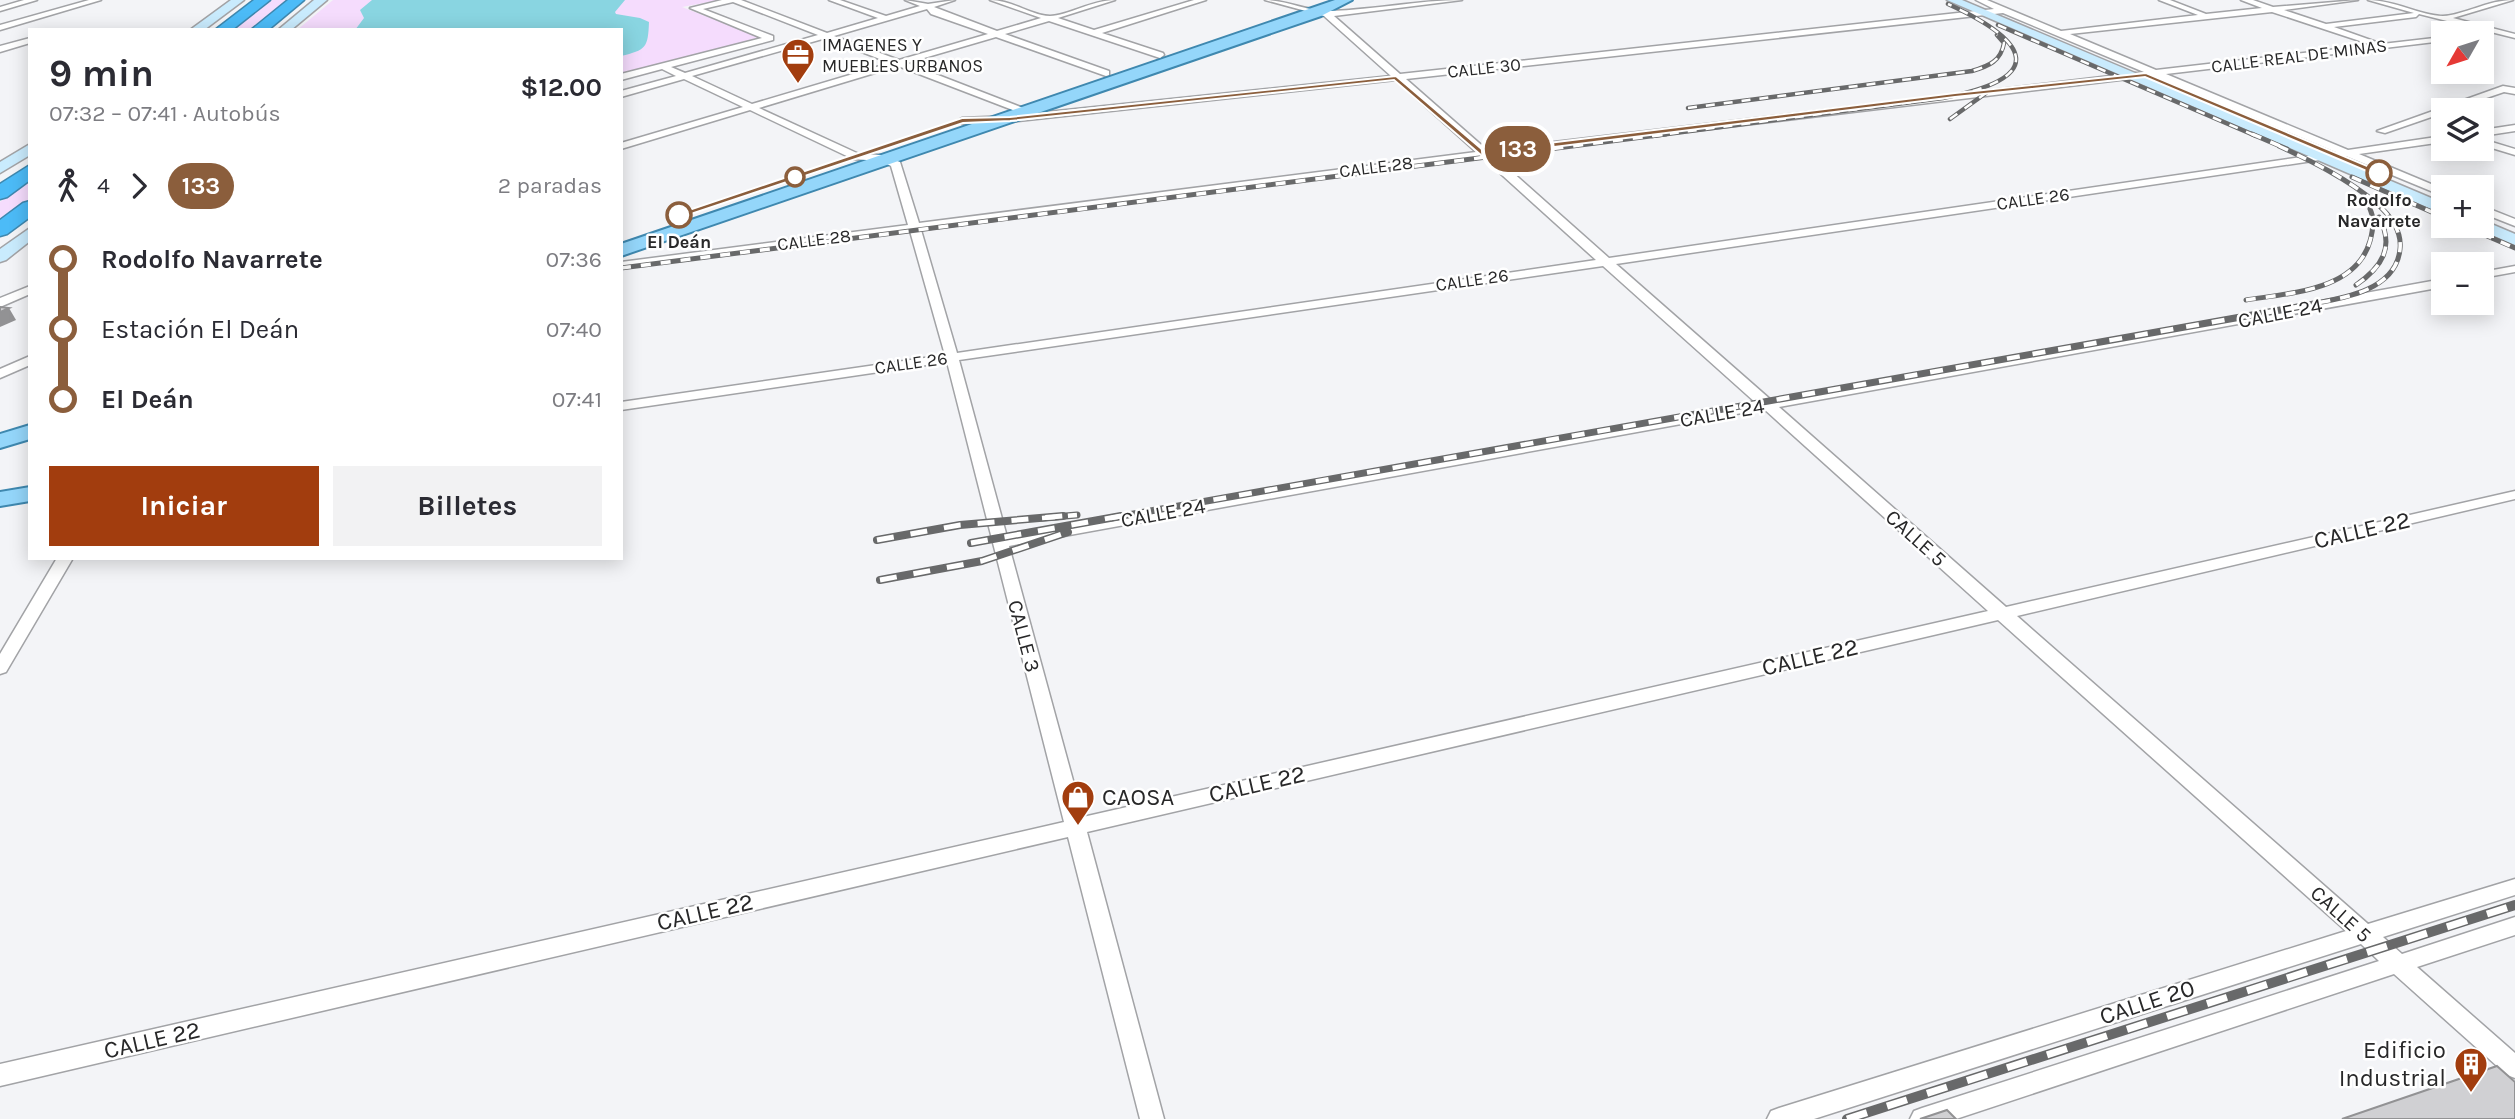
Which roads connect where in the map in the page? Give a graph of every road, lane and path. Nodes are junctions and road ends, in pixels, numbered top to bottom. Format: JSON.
{"nodes":[{"id":1,"x":33,"y":0,"type":"edge"},
{"id":2,"x":97,"y":0,"type":"edge"},
{"id":3,"x":238,"y":0,"type":"edge"},
{"id":4,"x":263,"y":0,"type":"edge"},
{"id":5,"x":297,"y":0,"type":"edge"},
{"id":6,"x":321,"y":0,"type":"edge"},
{"id":7,"x":734,"y":0,"type":"edge"},
{"id":8,"x":833,"y":0,"type":"edge"},
{"id":9,"x":909,"y":0,"type":"edge"},
{"id":10,"x":951,"y":0,"type":"edge"},
{"id":11,"x":994,"y":0,"type":"edge"},
{"id":12,"x":1027,"y":0,"type":"edge"},
{"id":13,"x":1111,"y":0,"type":"edge"},
{"id":14,"x":1202,"y":0,"type":"edge"},
{"id":15,"x":1269,"y":0,"type":"edge"},
{"id":16,"x":1346,"y":0,"type":"edge"},
{"id":17,"x":1458,"y":0,"type":"edge"},
{"id":18,"x":1953,"y":0,"type":"edge"},
{"id":19,"x":1968,"y":0,"type":"edge"},
{"id":20,"x":2163,"y":0,"type":"edge"},
{"id":21,"x":2245,"y":0,"type":"edge"},
{"id":22,"x":2354,"y":0,"type":"edge"},
{"id":23,"x":2372,"y":0,"type":"edge"},
{"id":24,"x":2511,"y":0,"type":"edge"},
{"id":25,"x":2334,"y":1,"type":"edge"},
{"id":26,"x":1009,"y":5,"type":"junction"},
{"id":27,"x":929,"y":7,"type":"junction"},
{"id":28,"x":1299,"y":8,"type":"junction"},
{"id":29,"x":0,"y":9,"type":"edge"},
{"id":30,"x":1319,"y":9,"type":"edge"},
{"id":31,"x":1991,"y":9,"type":"edge"},
{"id":32,"x":2276,"y":9,"type":"junction"},
{"id":33,"x":2426,"y":13,"type":"junction"},
{"id":34,"x":2207,"y":16,"type":"junction"},
{"id":35,"x":1049,"y":18,"type":"junction"},
{"id":36,"x":2445,"y":18,"type":"junction"},
{"id":37,"x":887,"y":19,"type":"junction"},
{"id":38,"x":2324,"y":26,"type":"junction"},
{"id":39,"x":2,"y":27,"type":"edge"},
{"id":40,"x":199,"y":28,"type":"edge"},
{"id":41,"x":225,"y":28,"type":"edge"},
{"id":42,"x":261,"y":28,"type":"edge"},
{"id":43,"x":286,"y":28,"type":"edge"},
{"id":44,"x":28,"y":30,"type":"edge"},
{"id":45,"x":2501,"y":32,"type":"junction"},
{"id":46,"x":996,"y":33,"type":"junction"},
{"id":47,"x":1094,"y":33,"type":"junction"},
{"id":48,"x":2059,"y":33,"type":"junction"},
{"id":49,"x":2494,"y":33,"type":"edge"},
{"id":50,"x":827,"y":36,"type":"junction"},
{"id":51,"x":2515,"y":36,"type":"edge"},
{"id":52,"x":2431,"y":40,"type":"edge"},
{"id":53,"x":28,"y":41,"type":"edge"},
{"id":54,"x":2384,"y":46,"type":"junction"},
{"id":55,"x":0,"y":49,"type":"edge"},
{"id":56,"x":1160,"y":55,"type":"junction"},
{"id":57,"x":896,"y":62,"type":"junction"},
{"id":58,"x":663,"y":66,"type":"junction"},
{"id":59,"x":1106,"y":73,"type":"junction"},
{"id":60,"x":2145,"y":75,"type":"junction"},
{"id":61,"x":623,"y":76,"type":"edge"},
{"id":62,"x":682,"y":76,"type":"junction"},
{"id":63,"x":1396,"y":78,"type":"junction"},
{"id":64,"x":2511,"y":90,"type":"edge"},
{"id":65,"x":623,"y":93,"type":"edge"},
{"id":66,"x":750,"y":107,"type":"junction"},
{"id":67,"x":1016,"y":108,"type":"junction"},
{"id":68,"x":997,"y":120,"type":"junction"},
{"id":69,"x":962,"y":121,"type":"junction"},
{"id":70,"x":2515,"y":128,"type":"edge"},
{"id":71,"x":2382,"y":131,"type":"dead end"},
{"id":72,"x":2494,"y":131,"type":"edge"},
{"id":73,"x":2431,"y":141,"type":"edge"},
{"id":74,"x":623,"y":145,"type":"edge"},
{"id":75,"x":2494,"y":146,"type":"edge"},
{"id":76,"x":28,"y":149,"type":"edge"},
{"id":77,"x":2515,"y":152,"type":"edge"},
{"id":78,"x":1482,"y":154,"type":"junction"},
{"id":79,"x":2336,"y":156,"type":"junction"},
{"id":80,"x":857,"y":157,"type":"junction"},
{"id":81,"x":888,"y":159,"type":"junction"},
{"id":82,"x":0,"y":169,"type":"edge"},
{"id":83,"x":28,"y":172,"type":"edge"},
{"id":84,"x":2431,"y":189,"type":"edge"},
{"id":85,"x":0,"y":193,"type":"edge"},
{"id":86,"x":2431,"y":195,"type":"edge"},
{"id":87,"x":2431,"y":203,"type":"edge"},
{"id":88,"x":28,"y":209,"type":"edge"},
{"id":89,"x":2494,"y":214,"type":"edge"},
{"id":90,"x":2494,"y":221,"type":"edge"},
{"id":91,"x":2515,"y":223,"type":"edge"},
{"id":92,"x":915,"y":227,"type":"junction"},
{"id":93,"x":0,"y":230,"type":"edge"},
{"id":94,"x":2494,"y":230,"type":"edge"},
{"id":95,"x":2515,"y":230,"type":"edge"},
{"id":96,"x":28,"y":232,"type":"edge"},
{"id":97,"x":28,"y":233,"type":"edge"},
{"id":98,"x":623,"y":234,"type":"edge"},
{"id":99,"x":2515,"y":240,"type":"edge"},
{"id":100,"x":0,"y":242,"type":"edge"},
{"id":101,"x":623,"y":249,"type":"edge"},
{"id":102,"x":0,"y":257,"type":"edge"},
{"id":103,"x":1603,"y":261,"type":"junction"},
{"id":104,"x":623,"y":265,"type":"edge"},
{"id":105,"x":2515,"y":269,"type":"edge"},
{"id":106,"x":2494,"y":273,"type":"edge"},
{"id":107,"x":2431,"y":285,"type":"edge"},
{"id":108,"x":0,"y":289,"type":"edge"},
{"id":109,"x":27,"y":293,"type":"edge"},
{"id":110,"x":0,"y":303,"type":"edge"},
{"id":111,"x":952,"y":357,"type":"junction"},
{"id":112,"x":28,"y":361,"type":"edge"},
{"id":113,"x":0,"y":374,"type":"edge"},
{"id":114,"x":1766,"y":405,"type":"junction"},
{"id":115,"x":623,"y":406,"type":"edge"},
{"id":116,"x":28,"y":433,"type":"edge"},
{"id":117,"x":0,"y":441,"type":"edge"},
{"id":118,"x":28,"y":494,"type":"edge"},
{"id":119,"x":2515,"y":495,"type":"edge"},
{"id":120,"x":0,"y":499,"type":"edge"},
{"id":121,"x":1000,"y":543,"type":"junction"},
{"id":122,"x":64,"y":560,"type":"edge"},
{"id":123,"x":2001,"y":613,"type":"junction"},
{"id":124,"x":0,"y":668,"type":"edge"},
{"id":125,"x":1074,"y":827,"type":"junction"},
{"id":126,"x":2515,"y":887,"type":"edge"},
{"id":127,"x":2515,"y":926,"type":"edge"},
{"id":128,"x":2364,"y":934,"type":"junction"},
{"id":129,"x":2398,"y":964,"type":"junction"},
{"id":130,"x":2515,"y":1068,"type":"edge"},
{"id":131,"x":0,"y":1075,"type":"edge"},
{"id":132,"x":1152,"y":1119,"type":"edge"},
{"id":133,"x":1779,"y":1119,"type":"edge"},
{"id":134,"x":1922,"y":1119,"type":"edge"}],
"edges":[{"from":1,"to":29,"type":"street"},
{"from":2,"to":39,"type":"street"},
{"from":3,"to":40,"type":"main road"},
{"from":4,"to":41,"type":"highway"},
{"from":5,"to":42,"type":"highway"},
{"from":6,"to":43,"type":"main road"},
{"from":7,"to":50,"type":"street"},
{"from":7,"to":58,"type":"street"},
{"from":8,"to":37,"type":"street"},
{"from":9,"to":27,"type":"street"},
{"from":10,"to":27,"type":"street"},
{"from":11,"to":26,"type":"street"},
{"from":12,"to":26,"type":"street"},
{"from":13,"to":35,"type":"street"},
{"from":14,"to":47,"type":"street"},
{"from":15,"to":28,"type":"street"},
{"from":16,"to":30,"type":"main road"},
{"from":17,"to":30,"type":"street"},
{"from":18,"to":31,"type":"main road"},
{"from":19,"to":31,"type":"main road"},
{"from":20,"to":34,"type":"street"},
{"from":21,"to":32,"type":"street"},
{"from":22,"to":25,"type":"street"},
{"from":23,"to":33,"type":"street"},
{"from":24,"to":36,"type":"street"},
{"from":25,"to":32,"type":"street"},
{"from":26,"to":35,"type":"street"},
{"from":27,"to":37,"type":"street"},
{"from":27,"to":46,"type":"street"},
{"from":28,"to":30,"type":"main road"},
{"from":28,"to":56,"type":"main road"},
{"from":30,"to":63,"type":"street","name":"CALLE 5"},
{"from":30,"to":67,"type":"main road"},
{"from":31,"to":48,"type":"street"},
{"from":31,"to":60,"type":"main road"},
{"from":31,"to":63,"type":"street","name":"CALLE 30"},
{"from":32,"to":34,"type":"street"},
{"from":32,"to":38,"type":"street"},
{"from":33,"to":36,"type":"street"},
{"from":33,"to":38,"type":"street"},
{"from":34,"to":48,"type":"street"},
{"from":35,"to":46,"type":"street"},
{"from":35,"to":47,"type":"street"},
{"from":36,"to":45,"type":"street"},
{"from":37,"to":50,"type":"street"},
{"from":38,"to":54,"type":"street"},
{"from":39,"to":44,"type":"street"},
{"from":45,"to":49,"type":"street"},
{"from":45,"to":51,"type":"street"},
{"from":46,"to":57,"type":"street"},
{"from":46,"to":59,"type":"street"},
{"from":47,"to":56,"type":"street"},
{"from":48,"to":60,"type":"street"},
{"from":50,"to":57,"type":"street"},
{"from":50,"to":62,"type":"street"},
{"from":52,"to":54,"type":"street","name":"CALLE REAL DE MINAS"},
{"from":53,"to":55,"type":"street"},
{"from":54,"to":60,"type":"street","name":"CALLE REAL DE MINAS"},
{"from":56,"to":59,"type":"main road"},
{"from":57,"to":66,"type":"street"},
{"from":57,"to":67,"type":"street"},
{"from":58,"to":61,"type":"street"},
{"from":58,"to":62,"type":"street"},
{"from":59,"to":67,"type":"main road"},
{"from":60,"to":78,"type":"street","name":"CALLE 28"},
{"from":60,"to":79,"type":"main road"},
{"from":60,"to":79,"type":"street"},
{"from":62,"to":65,"type":"street"},
{"from":62,"to":66,"type":"street"},
{"from":63,"to":68,"type":"street","name":"CALLE 30"},
{"from":63,"to":78,"type":"street","name":"CALLE 5"},
{"from":64,"to":71,"type":"street"},
{"from":66,"to":74,"type":"street"},
{"from":66,"to":80,"type":"street"},
{"from":67,"to":68,"type":"main road"},
{"from":67,"to":69,"type":"main road"},
{"from":68,"to":69,"type":"street","name":"CALLE 30"},
{"from":68,"to":81,"type":"main road"},
{"from":69,"to":80,"type":"main road"},
{"from":70,"to":72,"type":"street"},
{"from":73,"to":79,"type":"street","name":"CALLE 26"},
{"from":75,"to":77,"type":"street"},
{"from":76,"to":82,"type":"main road"},
{"from":78,"to":92,"type":"street","name":"CALLE 28"},
{"from":78,"to":103,"type":"street","name":"CALLE 5"},
{"from":79,"to":84,"type":"street"},
{"from":79,"to":86,"type":"main road"},
{"from":79,"to":87,"type":"main road"},
{"from":79,"to":103,"type":"street","name":"CALLE 26"},
{"from":80,"to":81,"type":"street"},
{"from":80,"to":98,"type":"main road"},
{"from":81,"to":92,"type":"street","name":"CALLE 3"},
{"from":81,"to":101,"type":"main road"},
{"from":83,"to":85,"type":"highway"},
{"from":88,"to":93,"type":"highway"},
{"from":89,"to":91,"type":"street"},
{"from":90,"to":95,"type":"main road"},
{"from":92,"to":104,"type":"street","name":"CALLE 28"},
{"from":92,"to":111,"type":"street","name":"CALLE 3"},
{"from":94,"to":99,"type":"main road"},
{"from":96,"to":100,"type":"highway"},
{"from":97,"to":102,"type":"main road"},
{"from":103,"to":111,"type":"street","name":"CALLE 26"},
{"from":103,"to":114,"type":"street","name":"CALLE 5"},
{"from":105,"to":106,"type":"street"},
{"from":107,"to":114,"type":"street","name":"CALLE 24"},
{"from":108,"to":109,"type":"street"},
{"from":109,"to":110,"type":"street"},
{"from":111,"to":115,"type":"street","name":"CALLE 26"},
{"from":111,"to":121,"type":"street","name":"CALLE 3"},
{"from":112,"to":113,"type":"street"},
{"from":114,"to":121,"type":"street","name":"CALLE 24"},
{"from":114,"to":123,"type":"street","name":"CALLE 5"},
{"from":116,"to":117,"type":"main road"},
{"from":118,"to":120,"type":"main road"},
{"from":119,"to":123,"type":"street","name":"CALLE 22"},
{"from":121,"to":125,"type":"street","name":"CALLE 3"},
{"from":122,"to":124,"type":"street"},
{"from":123,"to":125,"type":"street","name":"CALLE 22"},
{"from":123,"to":128,"type":"street","name":"CALLE 5"},
{"from":125,"to":131,"type":"street","name":"CALLE 22"},
{"from":125,"to":132,"type":"street","name":"CALLE 3"},
{"from":126,"to":128,"type":"street","name":"CALLE 20"},
{"from":127,"to":129,"type":"street","name":"CALLE 20"},
{"from":128,"to":129,"type":"street","name":"CALLE 5"},
{"from":128,"to":133,"type":"street","name":"CALLE 20"},
{"from":129,"to":130,"type":"street","name":"CALLE 5"},
{"from":129,"to":134,"type":"street","name":"CALLE 20"}]}
